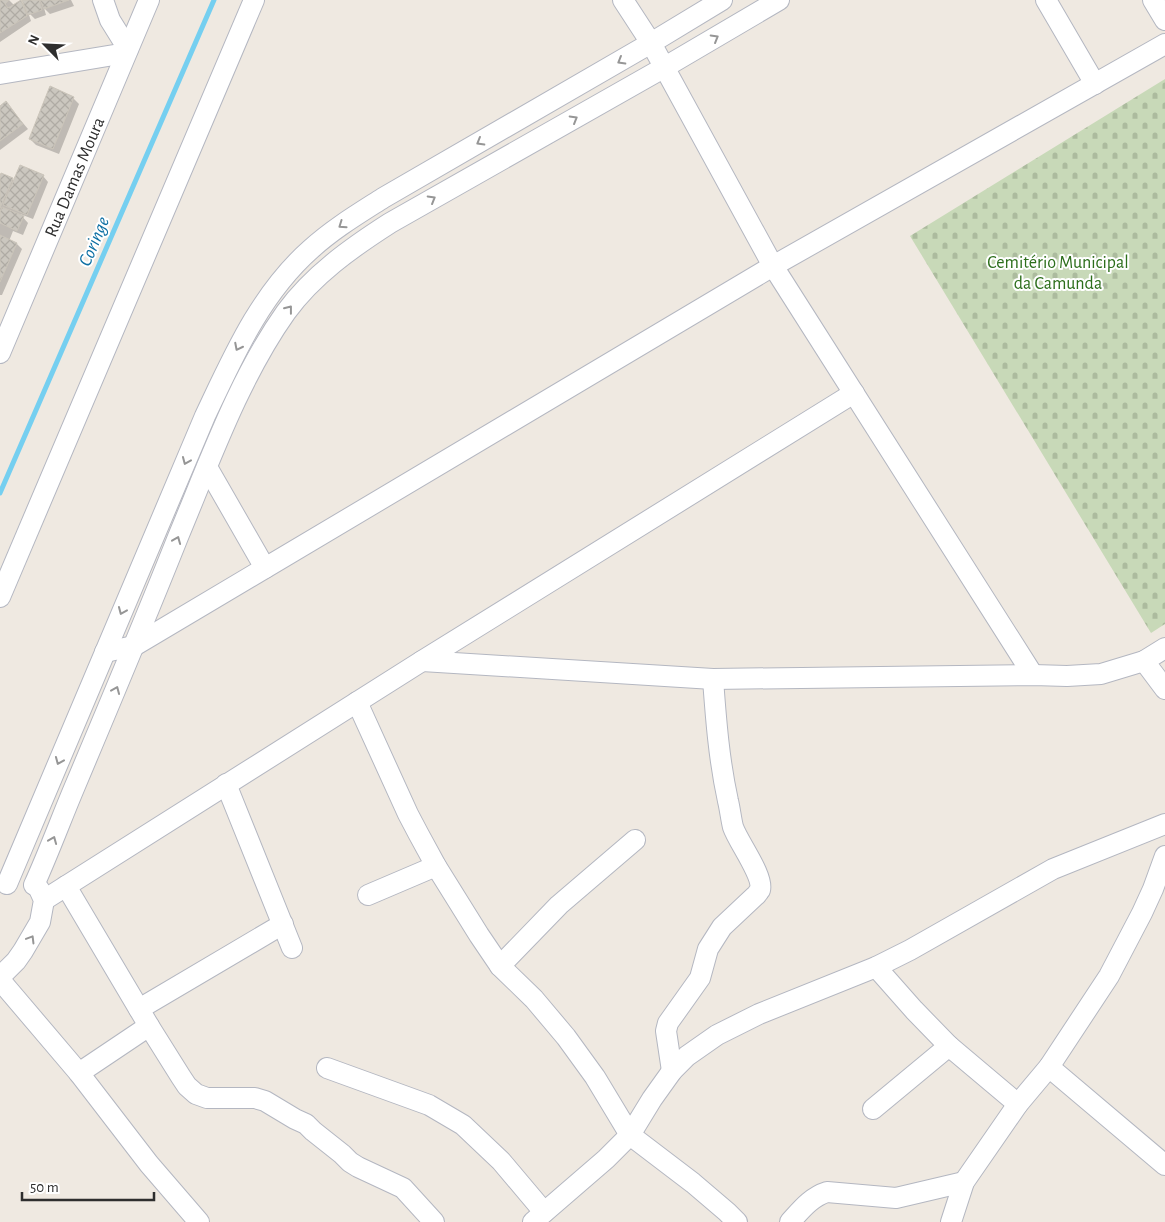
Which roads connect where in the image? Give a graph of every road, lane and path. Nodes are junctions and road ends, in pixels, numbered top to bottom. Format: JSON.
{"nodes":[{"id":1,"x":103,"y":0,"type":"edge"},
{"id":2,"x":149,"y":0,"type":"edge"},
{"id":3,"x":254,"y":0,"type":"edge"},
{"id":4,"x":623,"y":0,"type":"edge"},
{"id":5,"x":722,"y":0,"type":"edge"},
{"id":6,"x":779,"y":0,"type":"edge"},
{"id":7,"x":1046,"y":0,"type":"edge"},
{"id":8,"x":1153,"y":0,"type":"edge"},
{"id":9,"x":1165,"y":20,"type":"edge"},
{"id":10,"x":651,"y":43,"type":"junction"},
{"id":11,"x":1165,"y":44,"type":"edge"},
{"id":12,"x":127,"y":51,"type":"junction"},
{"id":13,"x":665,"y":67,"type":"junction"},
{"id":14,"x":0,"y":74,"type":"edge"},
{"id":15,"x":1095,"y":84,"type":"junction"},
{"id":16,"x":773,"y":266,"type":"junction"},
{"id":17,"x":0,"y":353,"type":"edge"},
{"id":18,"x":854,"y":393,"type":"junction"},
{"id":19,"x":207,"y":467,"type":"junction"},
{"id":20,"x":265,"y":568,"type":"junction"},
{"id":21,"x":0,"y":597,"type":"edge"},
{"id":22,"x":134,"y":646,"type":"junction"},
{"id":23,"x":1165,"y":648,"type":"edge"},
{"id":24,"x":105,"y":652,"type":"junction"},
{"id":25,"x":422,"y":661,"type":"junction"},
{"id":26,"x":1144,"y":661,"type":"junction"},
{"id":27,"x":1033,"y":675,"type":"junction"},
{"id":28,"x":713,"y":679,"type":"junction"},
{"id":29,"x":1165,"y":690,"type":"edge"},
{"id":30,"x":357,"y":702,"type":"junction"},
{"id":31,"x":226,"y":784,"type":"junction"},
{"id":32,"x":1165,"y":824,"type":"edge"},
{"id":33,"x":635,"y":840,"type":"dead end"},
{"id":34,"x":1165,"y":856,"type":"edge"},
{"id":35,"x":436,"y":866,"type":"junction"},
{"id":36,"x":4,"y":886,"type":"edge"},
{"id":37,"x":66,"y":886,"type":"junction"},
{"id":38,"x":39,"y":892,"type":"junction"},
{"id":39,"x":368,"y":895,"type":"dead end"},
{"id":40,"x":282,"y":924,"type":"junction"},
{"id":41,"x":292,"y":948,"type":"dead end"},
{"id":42,"x":500,"y":966,"type":"junction"},
{"id":43,"x":876,"y":967,"type":"junction"},
{"id":44,"x":0,"y":979,"type":"edge"},
{"id":45,"x":139,"y":1009,"type":"junction"},
{"id":46,"x":149,"y":1026,"type":"junction"},
{"id":47,"x":949,"y":1046,"type":"junction"},
{"id":48,"x":1049,"y":1067,"type":"junction"},
{"id":49,"x":327,"y":1068,"type":"dead end"},
{"id":50,"x":672,"y":1071,"type":"junction"},
{"id":51,"x":79,"y":1073,"type":"junction"},
{"id":52,"x":1018,"y":1104,"type":"junction"},
{"id":53,"x":873,"y":1109,"type":"dead end"},
{"id":54,"x":630,"y":1134,"type":"junction"},
{"id":55,"x":1165,"y":1166,"type":"edge"},
{"id":56,"x":964,"y":1182,"type":"junction"},
{"id":57,"x":538,"y":1217,"type":"edge"},
{"id":58,"x":726,"y":1219,"type":"edge"},
{"id":59,"x":199,"y":1222,"type":"edge"},
{"id":60,"x":434,"y":1222,"type":"edge"},
{"id":61,"x":790,"y":1222,"type":"edge"},
{"id":62,"x":951,"y":1222,"type":"edge"}],
"edges":[{"from":1,"to":12,"type":"street"},
{"from":2,"to":12,"type":"street","name":"Rua Damas Moura"},
{"from":3,"to":21,"type":"street"},
{"from":4,"to":10,"type":"street"},
{"from":5,"to":10,"type":"street"},
{"from":13,"to":6,"type":"street","one_way":true},
{"from":7,"to":15,"type":"street"},
{"from":8,"to":9,"type":"street"},
{"from":10,"to":13,"type":"street"},
{"from":10,"to":24,"type":"street","one_way":true},
{"from":11,"to":15,"type":"street"},
{"from":12,"to":14,"type":"street"},
{"from":12,"to":17,"type":"street","name":"Rua Damas Moura"},
{"from":13,"to":16,"type":"street"},
{"from":19,"to":13,"type":"street","one_way":true},
{"from":15,"to":16,"type":"street"},
{"from":16,"to":18,"type":"street"},
{"from":16,"to":20,"type":"street"},
{"from":18,"to":25,"type":"street"},
{"from":18,"to":27,"type":"street"},
{"from":19,"to":20,"type":"street"},
{"from":22,"to":19,"type":"street","one_way":true},
{"from":20,"to":22,"type":"street"},
{"from":22,"to":24,"type":"street"},
{"from":38,"to":22,"type":"street","one_way":true},
{"from":23,"to":26,"type":"street"},
{"from":24,"to":36,"type":"street","one_way":true},
{"from":25,"to":28,"type":"street"},
{"from":25,"to":30,"type":"street"},
{"from":26,"to":27,"type":"street"},
{"from":26,"to":29,"type":"street"},
{"from":27,"to":28,"type":"street"},
{"from":28,"to":50,"type":"street"},
{"from":30,"to":31,"type":"street"},
{"from":30,"to":35,"type":"street"},
{"from":31,"to":37,"type":"street"},
{"from":31,"to":40,"type":"street"},
{"from":32,"to":43,"type":"street"},
{"from":33,"to":42,"type":"street"},
{"from":34,"to":48,"type":"street"},
{"from":35,"to":39,"type":"street"},
{"from":35,"to":42,"type":"street"},
{"from":36,"to":38,"type":"street"},
{"from":37,"to":38,"type":"street"},
{"from":37,"to":45,"type":"street"},
{"from":44,"to":38,"type":"street","one_way":true},
{"from":40,"to":41,"type":"street"},
{"from":40,"to":45,"type":"street"},
{"from":42,"to":54,"type":"street"},
{"from":43,"to":47,"type":"street"},
{"from":43,"to":50,"type":"street"},
{"from":44,"to":51,"type":"street"},
{"from":45,"to":46,"type":"street"},
{"from":46,"to":51,"type":"street"},
{"from":46,"to":60,"type":"street"},
{"from":47,"to":52,"type":"street"},
{"from":47,"to":53,"type":"street"},
{"from":48,"to":52,"type":"street"},
{"from":48,"to":55,"type":"street"},
{"from":49,"to":57,"type":"street"},
{"from":50,"to":54,"type":"street"},
{"from":51,"to":59,"type":"street"},
{"from":52,"to":56,"type":"street"},
{"from":54,"to":57,"type":"street"},
{"from":54,"to":58,"type":"street"},
{"from":56,"to":61,"type":"street"},
{"from":56,"to":62,"type":"street"}]}
